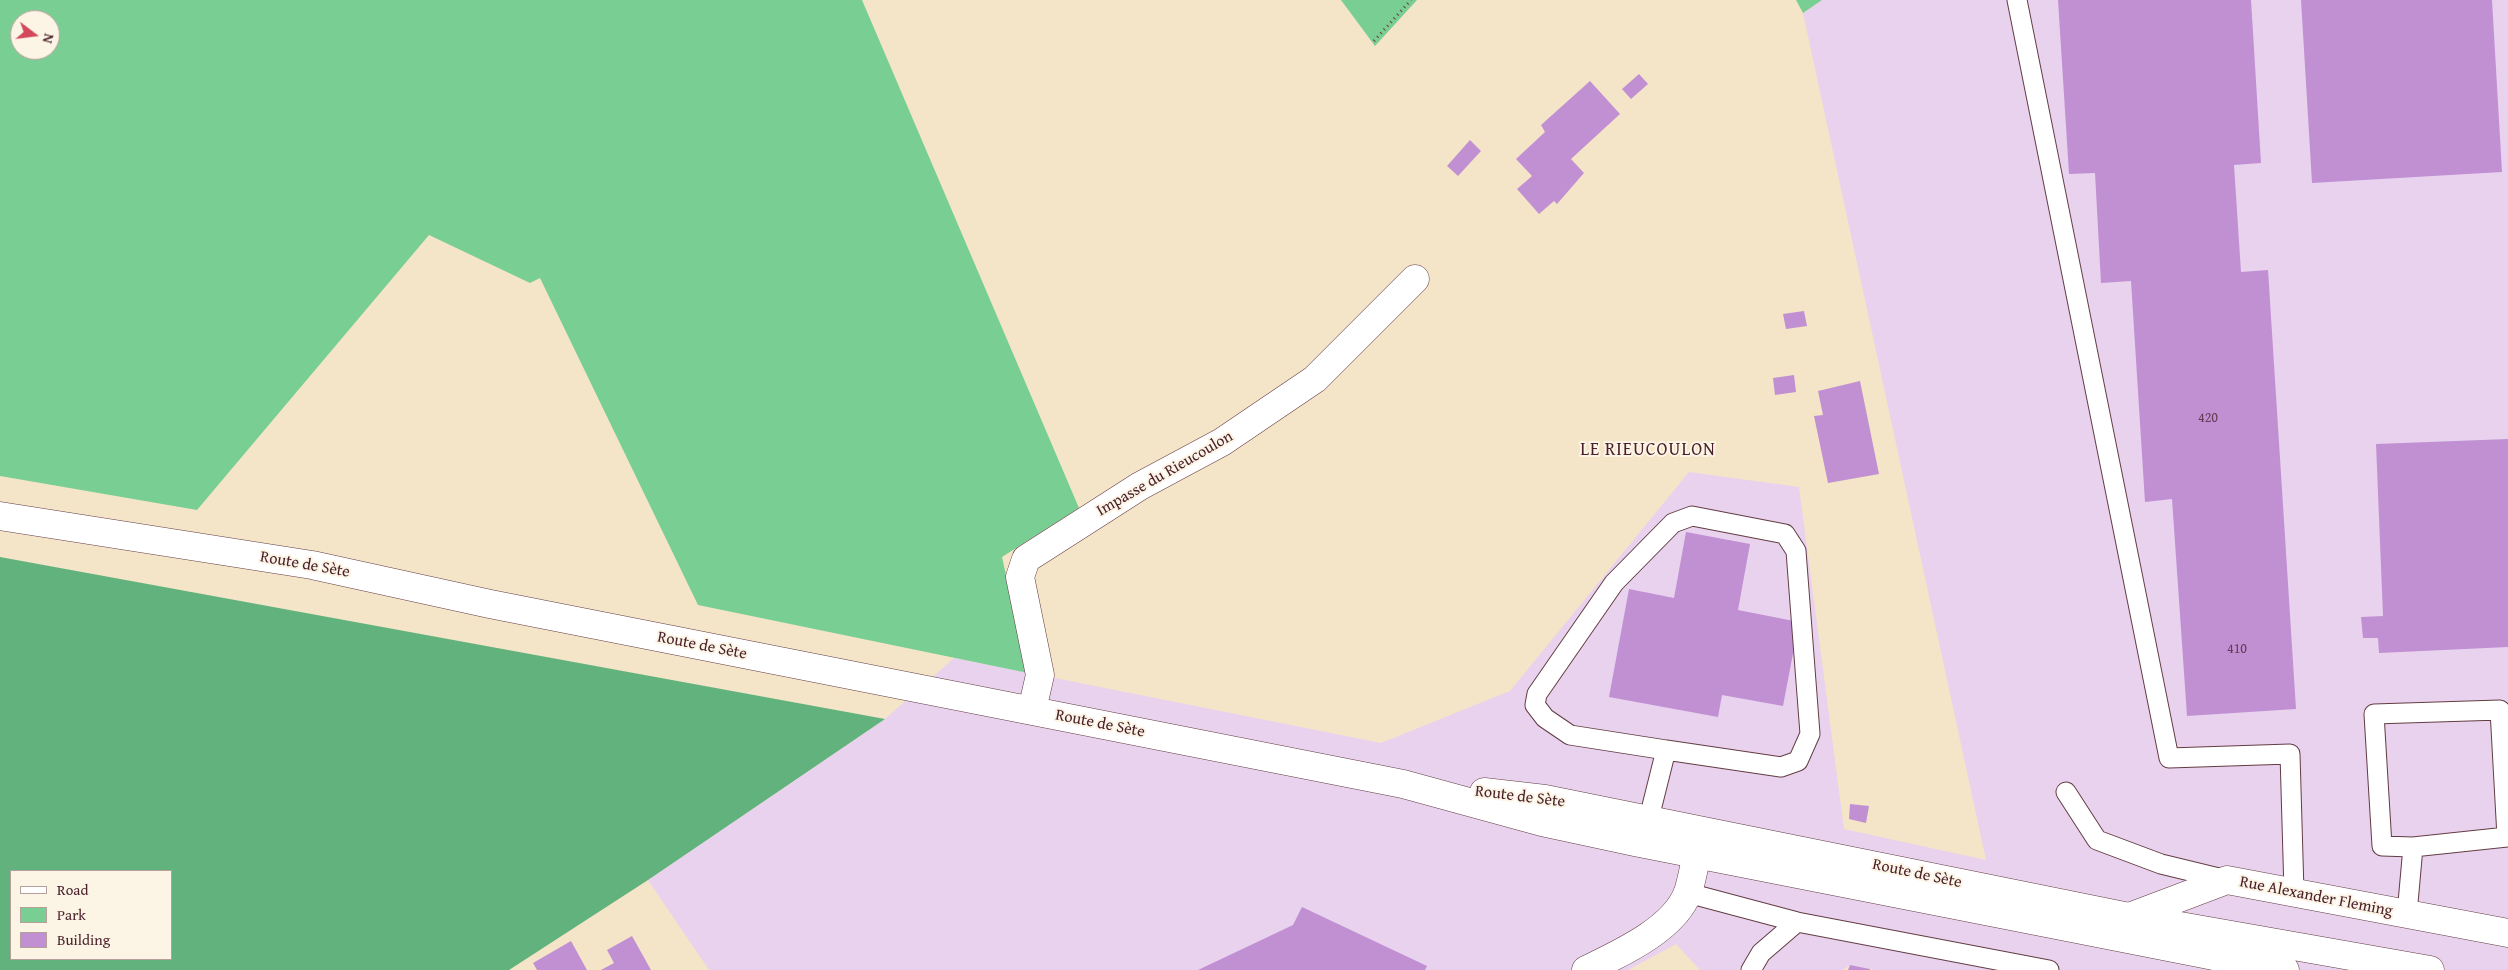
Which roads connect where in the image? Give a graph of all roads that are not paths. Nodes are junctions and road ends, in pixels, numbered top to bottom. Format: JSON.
{"nodes":[{"id":1,"x":2017,"y":0,"type":"edge"},
{"id":2,"x":1415,"y":279,"type":"dead end"},
{"id":3,"x":0,"y":516,"type":"edge"},
{"id":4,"x":1032,"y":710,"type":"junction"},
{"id":5,"x":1666,"y":750,"type":"junction"},
{"id":6,"x":1403,"y":784,"type":"junction"},
{"id":7,"x":2066,"y":792,"type":"dead end"},
{"id":8,"x":1649,"y":818,"type":"junction"},
{"id":9,"x":2413,"y":847,"type":"junction"},
{"id":10,"x":1697,"y":854,"type":"junction"},
{"id":11,"x":2227,"y":880,"type":"junction"},
{"id":12,"x":2294,"y":892,"type":"junction"},
{"id":13,"x":1688,"y":893,"type":"junction"},
{"id":14,"x":2407,"y":914,"type":"junction"},
{"id":15,"x":2129,"y":917,"type":"junction"},
{"id":16,"x":1797,"y":922,"type":"junction"},
{"id":17,"x":2508,"y":933,"type":"edge"},
{"id":18,"x":1586,"y":970,"type":"edge"},
{"id":19,"x":1751,"y":970,"type":"edge"},
{"id":20,"x":2049,"y":970,"type":"edge"},
{"id":21,"x":2286,"y":970,"type":"edge"},
{"id":22,"x":2430,"y":970,"type":"edge"}],
"edges":[{"from":1,"to":12,"type":"lane"},
{"from":2,"to":4,"type":"main road","name":"Impasse du Rieucoulon"},
{"from":3,"to":4,"type":"main road","name":"Route de Sète"},
{"from":4,"to":6,"type":"main road","name":"Route de Sète"},
{"from":5,"to":5,"type":"lane"},
{"from":5,"to":8,"type":"lane"},
{"from":6,"to":8,"type":"main road","name":"Route de Sète"},
{"from":6,"to":10,"type":"main road","name":"Route de Sète"},
{"from":7,"to":11,"type":"lane"},
{"from":8,"to":15,"type":"main road","name":"Route de Sète"},
{"from":9,"to":9,"type":"lane"},
{"from":9,"to":14,"type":"lane"},
{"from":10,"to":13,"type":"main road"},
{"from":10,"to":21,"type":"main road","name":"Route de Sète"},
{"from":11,"to":12,"type":"main road","name":"Rue Alexander Fleming"},
{"from":11,"to":15,"type":"main road","name":"Rue Alexander Fleming"},
{"from":12,"to":14,"type":"main road","name":"Rue Alexander Fleming"},
{"from":13,"to":16,"type":"lane"},
{"from":13,"to":18,"type":"main road"},
{"from":14,"to":17,"type":"main road","name":"Rue Alexander Fleming"},
{"from":15,"to":22,"type":"main road","name":"Route de Sète"},
{"from":16,"to":19,"type":"lane"},
{"from":16,"to":20,"type":"lane"}]}
